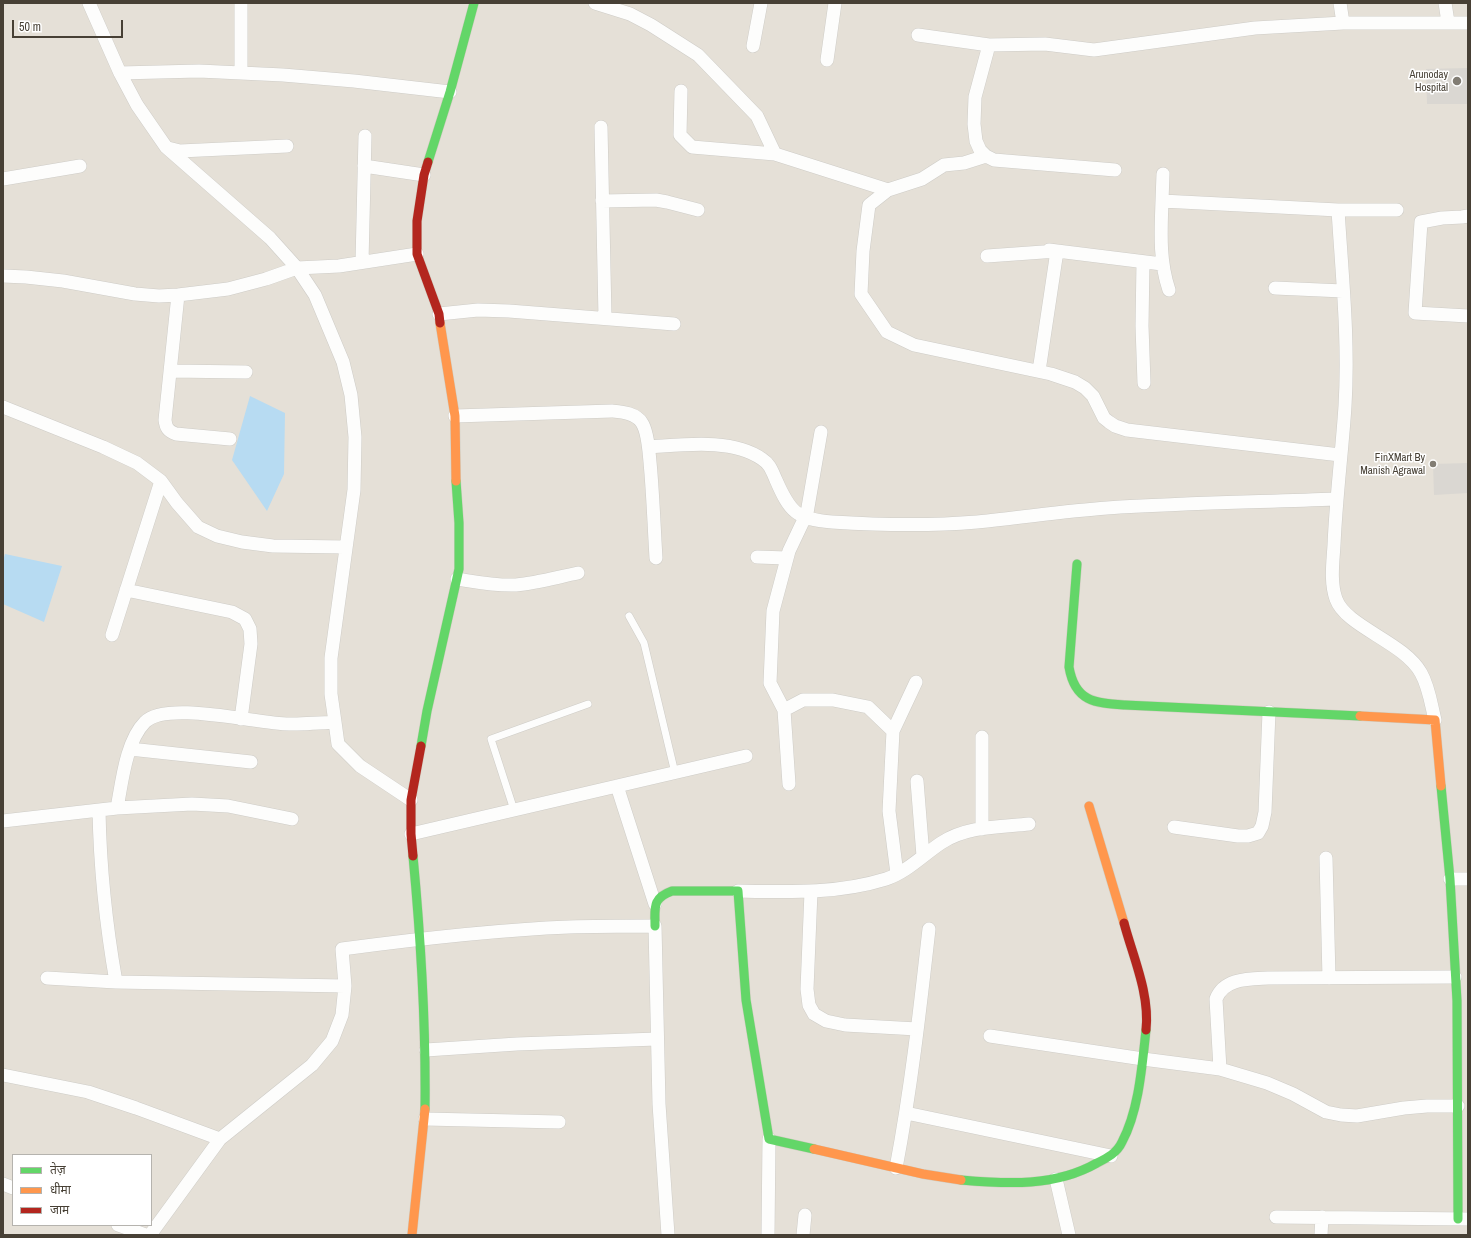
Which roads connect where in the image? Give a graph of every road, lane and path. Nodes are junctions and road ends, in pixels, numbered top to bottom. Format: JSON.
{"nodes":[{"id":1,"x":89,"y":3,"type":"edge"},
{"id":2,"x":241,"y":3,"type":"edge"},
{"id":3,"x":474,"y":3,"type":"edge"},
{"id":4,"x":595,"y":3,"type":"edge"},
{"id":5,"x":761,"y":3,"type":"edge"},
{"id":6,"x":835,"y":3,"type":"edge"},
{"id":7,"x":1340,"y":3,"type":"edge"},
{"id":8,"x":1445,"y":3,"type":"edge"},
{"id":9,"x":1448,"y":22,"type":"junction"},
{"id":10,"x":1343,"y":23,"type":"junction"},
{"id":11,"x":1468,"y":23,"type":"edge"},
{"id":12,"x":918,"y":36,"type":"dead end"},
{"id":13,"x":989,"y":45,"type":"junction"},
{"id":14,"x":753,"y":46,"type":"dead end"},
{"id":15,"x":827,"y":60,"type":"dead end"},
{"id":16,"x":120,"y":73,"type":"junction"},
{"id":17,"x":241,"y":74,"type":"junction"},
{"id":18,"x":681,"y":91,"type":"dead end"},
{"id":19,"x":450,"y":92,"type":"junction"},
{"id":20,"x":601,"y":127,"type":"dead end"},
{"id":21,"x":365,"y":136,"type":"dead end"},
{"id":22,"x":287,"y":146,"type":"dead end"},
{"id":23,"x":166,"y":147,"type":"junction"},
{"id":24,"x":775,"y":154,"type":"junction"},
{"id":25,"x":986,"y":156,"type":"junction"},
{"id":26,"x":80,"y":166,"type":"dead end"},
{"id":27,"x":364,"y":166,"type":"junction"},
{"id":28,"x":1116,"y":170,"type":"dead end"},
{"id":29,"x":1162,"y":174,"type":"dead end"},
{"id":30,"x":424,"y":175,"type":"junction"},
{"id":31,"x":3,"y":179,"type":"edge"},
{"id":32,"x":888,"y":190,"type":"junction"},
{"id":33,"x":1162,"y":200,"type":"junction"},
{"id":34,"x":602,"y":201,"type":"junction"},
{"id":35,"x":698,"y":210,"type":"dead end"},
{"id":36,"x":1338,"y":210,"type":"junction"},
{"id":37,"x":1397,"y":210,"type":"dead end"},
{"id":38,"x":1468,"y":216,"type":"edge"},
{"id":39,"x":1014,"y":246,"type":"dead end"},
{"id":40,"x":1057,"y":251,"type":"junction"},
{"id":41,"x":417,"y":254,"type":"junction"},
{"id":42,"x":987,"y":256,"type":"dead end"},
{"id":43,"x":362,"y":262,"type":"junction"},
{"id":44,"x":1143,"y":262,"type":"junction"},
{"id":45,"x":1162,"y":264,"type":"junction"},
{"id":46,"x":297,"y":268,"type":"junction"},
{"id":47,"x":3,"y":276,"type":"edge"},
{"id":48,"x":1275,"y":288,"type":"dead end"},
{"id":49,"x":1169,"y":290,"type":"dead end"},
{"id":50,"x":1343,"y":291,"type":"junction"},
{"id":51,"x":178,"y":296,"type":"junction"},
{"id":52,"x":439,"y":314,"type":"junction"},
{"id":53,"x":1468,"y":316,"type":"edge"},
{"id":54,"x":605,"y":317,"type":"junction"},
{"id":55,"x":674,"y":324,"type":"dead end"},
{"id":56,"x":170,"y":370,"type":"junction"},
{"id":57,"x":1039,"y":371,"type":"junction"},
{"id":58,"x":246,"y":372,"type":"dead end"},
{"id":59,"x":1144,"y":383,"type":"dead end"},
{"id":60,"x":3,"y":407,"type":"edge"},
{"id":61,"x":455,"y":416,"type":"junction"},
{"id":62,"x":822,"y":432,"type":"dead end"},
{"id":63,"x":230,"y":439,"type":"dead end"},
{"id":64,"x":648,"y":447,"type":"junction"},
{"id":65,"x":1340,"y":454,"type":"junction"},
{"id":66,"x":161,"y":481,"type":"junction"},
{"id":67,"x":1336,"y":499,"type":"junction"},
{"id":68,"x":805,"y":518,"type":"junction"},
{"id":69,"x":345,"y":547,"type":"junction"},
{"id":70,"x":757,"y":557,"type":"dead end"},
{"id":71,"x":656,"y":558,"type":"dead end"},
{"id":72,"x":787,"y":558,"type":"junction"},
{"id":73,"x":1077,"y":564,"type":"dead end"},
{"id":74,"x":578,"y":573,"type":"dead end"},
{"id":75,"x":457,"y":579,"type":"junction"},
{"id":76,"x":126,"y":590,"type":"junction"},
{"id":77,"x":629,"y":616,"type":"dead end"},
{"id":78,"x":112,"y":635,"type":"dead end"},
{"id":79,"x":916,"y":682,"type":"dead end"},
{"id":80,"x":588,"y":704,"type":"dead end"},
{"id":81,"x":784,"y":710,"type":"junction"},
{"id":82,"x":1269,"y":712,"type":"junction"},
{"id":83,"x":240,"y":719,"type":"junction"},
{"id":84,"x":1434,"y":720,"type":"junction"},
{"id":85,"x":335,"y":722,"type":"junction"},
{"id":86,"x":893,"y":731,"type":"junction"},
{"id":87,"x":982,"y":737,"type":"dead end"},
{"id":88,"x":130,"y":749,"type":"junction"},
{"id":89,"x":746,"y":756,"type":"dead end"},
{"id":90,"x":251,"y":762,"type":"dead end"},
{"id":91,"x":675,"y":773,"type":"junction"},
{"id":92,"x":917,"y":781,"type":"dead end"},
{"id":93,"x":789,"y":784,"type":"dead end"},
{"id":94,"x":617,"y":786,"type":"junction"},
{"id":95,"x":411,"y":800,"type":"junction"},
{"id":96,"x":1089,"y":806,"type":"dead end"},
{"id":97,"x":117,"y":808,"type":"junction"},
{"id":98,"x":99,"y":810,"type":"junction"},
{"id":99,"x":514,"y":810,"type":"junction"},
{"id":100,"x":292,"y":818,"type":"dead end"},
{"id":101,"x":3,"y":821,"type":"edge"},
{"id":102,"x":1029,"y":824,"type":"dead end"},
{"id":103,"x":1174,"y":827,"type":"dead end"},
{"id":104,"x":982,"y":829,"type":"junction"},
{"id":105,"x":411,"y":834,"type":"junction"},
{"id":106,"x":923,"y":856,"type":"junction"},
{"id":107,"x":1326,"y":858,"type":"dead end"},
{"id":108,"x":897,"y":874,"type":"junction"},
{"id":109,"x":1468,"y":879,"type":"edge"},
{"id":110,"x":1450,"y":880,"type":"junction"},
{"id":111,"x":738,"y":891,"type":"junction"},
{"id":112,"x":811,"y":892,"type":"junction"},
{"id":113,"x":655,"y":904,"type":"junction"},
{"id":114,"x":655,"y":926,"type":"junction"},
{"id":115,"x":928,"y":929,"type":"dead end"},
{"id":116,"x":421,"y":939,"type":"junction"},
{"id":117,"x":1456,"y":977,"type":"junction"},
{"id":118,"x":47,"y":978,"type":"dead end"},
{"id":119,"x":1329,"y":978,"type":"junction"},
{"id":120,"x":116,"y":982,"type":"junction"},
{"id":121,"x":345,"y":986,"type":"junction"},
{"id":122,"x":918,"y":1029,"type":"junction"},
{"id":123,"x":990,"y":1036,"type":"dead end"},
{"id":124,"x":657,"y":1039,"type":"junction"},
{"id":125,"x":426,"y":1050,"type":"junction"},
{"id":126,"x":1143,"y":1059,"type":"junction"},
{"id":127,"x":1220,"y":1069,"type":"junction"},
{"id":128,"x":3,"y":1075,"type":"edge"},
{"id":129,"x":1463,"y":1079,"type":"edge"},
{"id":130,"x":1458,"y":1106,"type":"junction"},
{"id":131,"x":906,"y":1114,"type":"junction"},
{"id":132,"x":425,"y":1119,"type":"junction"},
{"id":133,"x":558,"y":1122,"type":"dead end"},
{"id":134,"x":220,"y":1139,"type":"junction"},
{"id":135,"x":769,"y":1139,"type":"junction"},
{"id":136,"x":1111,"y":1156,"type":"junction"},
{"id":137,"x":896,"y":1168,"type":"junction"},
{"id":138,"x":1056,"y":1179,"type":"junction"},
{"id":139,"x":805,"y":1215,"type":"dead end"},
{"id":140,"x":1322,"y":1217,"type":"junction"},
{"id":141,"x":1276,"y":1218,"type":"dead end"},
{"id":142,"x":1463,"y":1219,"type":"edge"},
{"id":143,"x":121,"y":1226,"type":"edge"},
{"id":144,"x":146,"y":1235,"type":"edge"},
{"id":145,"x":150,"y":1235,"type":"edge"},
{"id":146,"x":412,"y":1235,"type":"edge"},
{"id":147,"x":668,"y":1235,"type":"edge"},
{"id":148,"x":768,"y":1235,"type":"edge"},
{"id":149,"x":803,"y":1235,"type":"edge"},
{"id":150,"x":1069,"y":1235,"type":"edge"},
{"id":151,"x":1321,"y":1235,"type":"edge"}],
"edges":[{"from":1,"to":16,"type":"street"},
{"from":2,"to":17,"type":"street"},
{"from":3,"to":19,"type":"street"},
{"from":4,"to":24,"type":"street"},
{"from":5,"to":14,"type":"street"},
{"from":6,"to":15,"type":"street"},
{"from":7,"to":10,"type":"street"},
{"from":8,"to":9,"type":"street"},
{"from":9,"to":10,"type":"street"},
{"from":9,"to":11,"type":"street"},
{"from":10,"to":13,"type":"street"},
{"from":12,"to":13,"type":"street"},
{"from":13,"to":25,"type":"street"},
{"from":16,"to":17,"type":"street"},
{"from":16,"to":23,"type":"street"},
{"from":17,"to":19,"type":"street"},
{"from":18,"to":24,"type":"street"},
{"from":19,"to":30,"type":"street"},
{"from":20,"to":34,"type":"street"},
{"from":21,"to":27,"type":"street"},
{"from":22,"to":23,"type":"street"},
{"from":23,"to":46,"type":"street"},
{"from":24,"to":32,"type":"street"},
{"from":25,"to":28,"type":"street"},
{"from":25,"to":32,"type":"street"},
{"from":26,"to":31,"type":"street"},
{"from":27,"to":30,"type":"street"},
{"from":27,"to":43,"type":"street"},
{"from":29,"to":33,"type":"street"},
{"from":30,"to":41,"type":"street"},
{"from":32,"to":57,"type":"street"},
{"from":33,"to":36,"type":"street"},
{"from":33,"to":45,"type":"street"},
{"from":34,"to":35,"type":"street"},
{"from":34,"to":54,"type":"street"},
{"from":36,"to":37,"type":"street"},
{"from":36,"to":50,"type":"street"},
{"from":38,"to":53,"type":"street"},
{"from":39,"to":40,"type":"street"},
{"from":40,"to":42,"type":"street"},
{"from":40,"to":44,"type":"street"},
{"from":40,"to":57,"type":"street"},
{"from":41,"to":43,"type":"street"},
{"from":41,"to":52,"type":"street"},
{"from":43,"to":46,"type":"street"},
{"from":44,"to":45,"type":"street"},
{"from":44,"to":59,"type":"street"},
{"from":45,"to":49,"type":"street"},
{"from":46,"to":51,"type":"street"},
{"from":46,"to":69,"type":"street"},
{"from":47,"to":51,"type":"street"},
{"from":48,"to":50,"type":"street"},
{"from":50,"to":65,"type":"street"},
{"from":51,"to":56,"type":"street"},
{"from":52,"to":54,"type":"street"},
{"from":52,"to":61,"type":"street"},
{"from":54,"to":55,"type":"street"},
{"from":56,"to":58,"type":"street"},
{"from":56,"to":63,"type":"street"},
{"from":57,"to":65,"type":"street"},
{"from":60,"to":66,"type":"street"},
{"from":61,"to":64,"type":"street"},
{"from":61,"to":75,"type":"street"},
{"from":62,"to":68,"type":"street"},
{"from":64,"to":68,"type":"street"},
{"from":64,"to":71,"type":"street"},
{"from":65,"to":67,"type":"street"},
{"from":66,"to":69,"type":"street"},
{"from":66,"to":76,"type":"street"},
{"from":67,"to":68,"type":"street"},
{"from":67,"to":84,"type":"street"},
{"from":68,"to":72,"type":"street"},
{"from":69,"to":85,"type":"street"},
{"from":70,"to":72,"type":"street"},
{"from":72,"to":81,"type":"street"},
{"from":73,"to":82,"type":"street"},
{"from":74,"to":75,"type":"street"},
{"from":75,"to":95,"type":"street"},
{"from":76,"to":78,"type":"street"},
{"from":76,"to":83,"type":"street"},
{"from":77,"to":91,"type":"lane"},
{"from":79,"to":86,"type":"street"},
{"from":80,"to":99,"type":"lane"},
{"from":81,"to":86,"type":"street"},
{"from":81,"to":93,"type":"street"},
{"from":82,"to":84,"type":"street"},
{"from":82,"to":103,"type":"street"},
{"from":83,"to":85,"type":"street"},
{"from":83,"to":88,"type":"street"},
{"from":84,"to":110,"type":"street"},
{"from":85,"to":95,"type":"street"},
{"from":86,"to":108,"type":"street"},
{"from":87,"to":104,"type":"street"},
{"from":88,"to":90,"type":"street"},
{"from":88,"to":97,"type":"street"},
{"from":89,"to":91,"type":"street"},
{"from":91,"to":94,"type":"street"},
{"from":92,"to":106,"type":"street"},
{"from":94,"to":99,"type":"street"},
{"from":94,"to":113,"type":"street"},
{"from":95,"to":105,"type":"street"},
{"from":96,"to":126,"type":"street"},
{"from":97,"to":98,"type":"street"},
{"from":97,"to":100,"type":"street"},
{"from":98,"to":101,"type":"street"},
{"from":98,"to":120,"type":"street"},
{"from":99,"to":105,"type":"street"},
{"from":102,"to":104,"type":"street"},
{"from":104,"to":106,"type":"street"},
{"from":105,"to":116,"type":"street"},
{"from":106,"to":108,"type":"street"},
{"from":107,"to":119,"type":"street"},
{"from":108,"to":112,"type":"street"},
{"from":109,"to":110,"type":"street"},
{"from":110,"to":117,"type":"street"},
{"from":111,"to":112,"type":"street"},
{"from":111,"to":113,"type":"street"},
{"from":111,"to":135,"type":"street"},
{"from":112,"to":122,"type":"street"},
{"from":113,"to":114,"type":"street"},
{"from":114,"to":116,"type":"street"},
{"from":114,"to":124,"type":"street"},
{"from":115,"to":122,"type":"street"},
{"from":116,"to":121,"type":"street"},
{"from":116,"to":125,"type":"street"},
{"from":117,"to":119,"type":"street"},
{"from":117,"to":129,"type":"street"},
{"from":118,"to":120,"type":"street"},
{"from":119,"to":127,"type":"street"},
{"from":120,"to":121,"type":"street"},
{"from":121,"to":134,"type":"street"},
{"from":122,"to":131,"type":"street"},
{"from":123,"to":126,"type":"street"},
{"from":124,"to":125,"type":"street"},
{"from":124,"to":147,"type":"street"},
{"from":125,"to":132,"type":"street"},
{"from":126,"to":127,"type":"street"},
{"from":126,"to":136,"type":"street"},
{"from":127,"to":130,"type":"street"},
{"from":128,"to":134,"type":"street"},
{"from":129,"to":130,"type":"street"},
{"from":130,"to":142,"type":"street"},
{"from":131,"to":136,"type":"street"},
{"from":131,"to":137,"type":"street"},
{"from":132,"to":133,"type":"street"},
{"from":132,"to":146,"type":"street"},
{"from":134,"to":145,"type":"street"},
{"from":135,"to":137,"type":"street"},
{"from":135,"to":148,"type":"street"},
{"from":136,"to":138,"type":"street"},
{"from":137,"to":138,"type":"street"},
{"from":138,"to":150,"type":"street"},
{"from":139,"to":149,"type":"street"},
{"from":140,"to":141,"type":"street"},
{"from":140,"to":142,"type":"street"},
{"from":140,"to":151,"type":"street"},
{"from":143,"to":144,"type":"street"}]}
